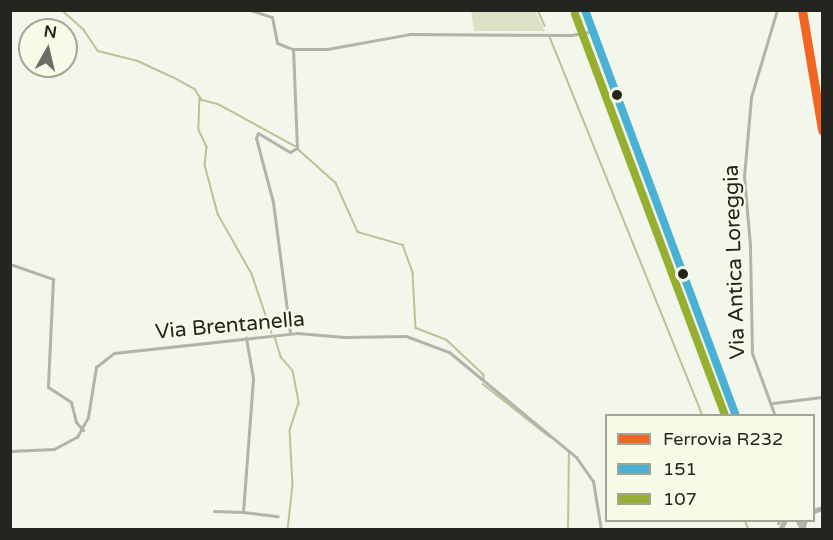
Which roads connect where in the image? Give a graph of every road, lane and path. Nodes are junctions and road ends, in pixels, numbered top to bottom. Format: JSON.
{"nodes":[{"id":1,"x":250,"y":10,"type":"edge"},
{"id":2,"x":585,"y":10,"type":"edge"},
{"id":3,"x":777,"y":10,"type":"edge"},
{"id":4,"x":593,"y":31,"type":"junction"},
{"id":5,"x":292,"y":50,"type":"junction"},
{"id":6,"x":10,"y":264,"type":"edge"},
{"id":7,"x":290,"y":333,"type":"junction"},
{"id":8,"x":246,"y":338,"type":"junction"},
{"id":9,"x":822,"y":397,"type":"edge"},
{"id":10,"x":773,"y":403,"type":"junction"},
{"id":11,"x":735,"y":414,"type":"edge"},
{"id":12,"x":775,"y":414,"type":"edge"},
{"id":13,"x":82,"y":430,"type":"junction"},
{"id":14,"x":10,"y":452,"type":"edge"},
{"id":15,"x":214,"y":512,"type":"dead end"},
{"id":16,"x":243,"y":512,"type":"junction"},
{"id":17,"x":278,"y":516,"type":"dead end"},
{"id":18,"x":601,"y":530,"type":"edge"}],
"edges":[{"from":1,"to":5,"type":"street"},
{"from":2,"to":4,"type":"main road"},
{"from":3,"to":10,"type":"street","name":"Via Antica Loreggia"},
{"from":4,"to":5,"type":"street"},
{"from":4,"to":11,"type":"main road"},
{"from":5,"to":7,"type":"street"},
{"from":6,"to":13,"type":"street"},
{"from":7,"to":8,"type":"street","name":"Via Brentanella"},
{"from":7,"to":18,"type":"street","name":"Via Brentanella"},
{"from":8,"to":13,"type":"street","name":"Via Brentanella"},
{"from":8,"to":16,"type":"street"},
{"from":9,"to":10,"type":"street"},
{"from":10,"to":12,"type":"street","name":"Via Antica Loreggia"},
{"from":13,"to":14,"type":"street"},
{"from":15,"to":16,"type":"street"},
{"from":16,"to":17,"type":"street"}]}
